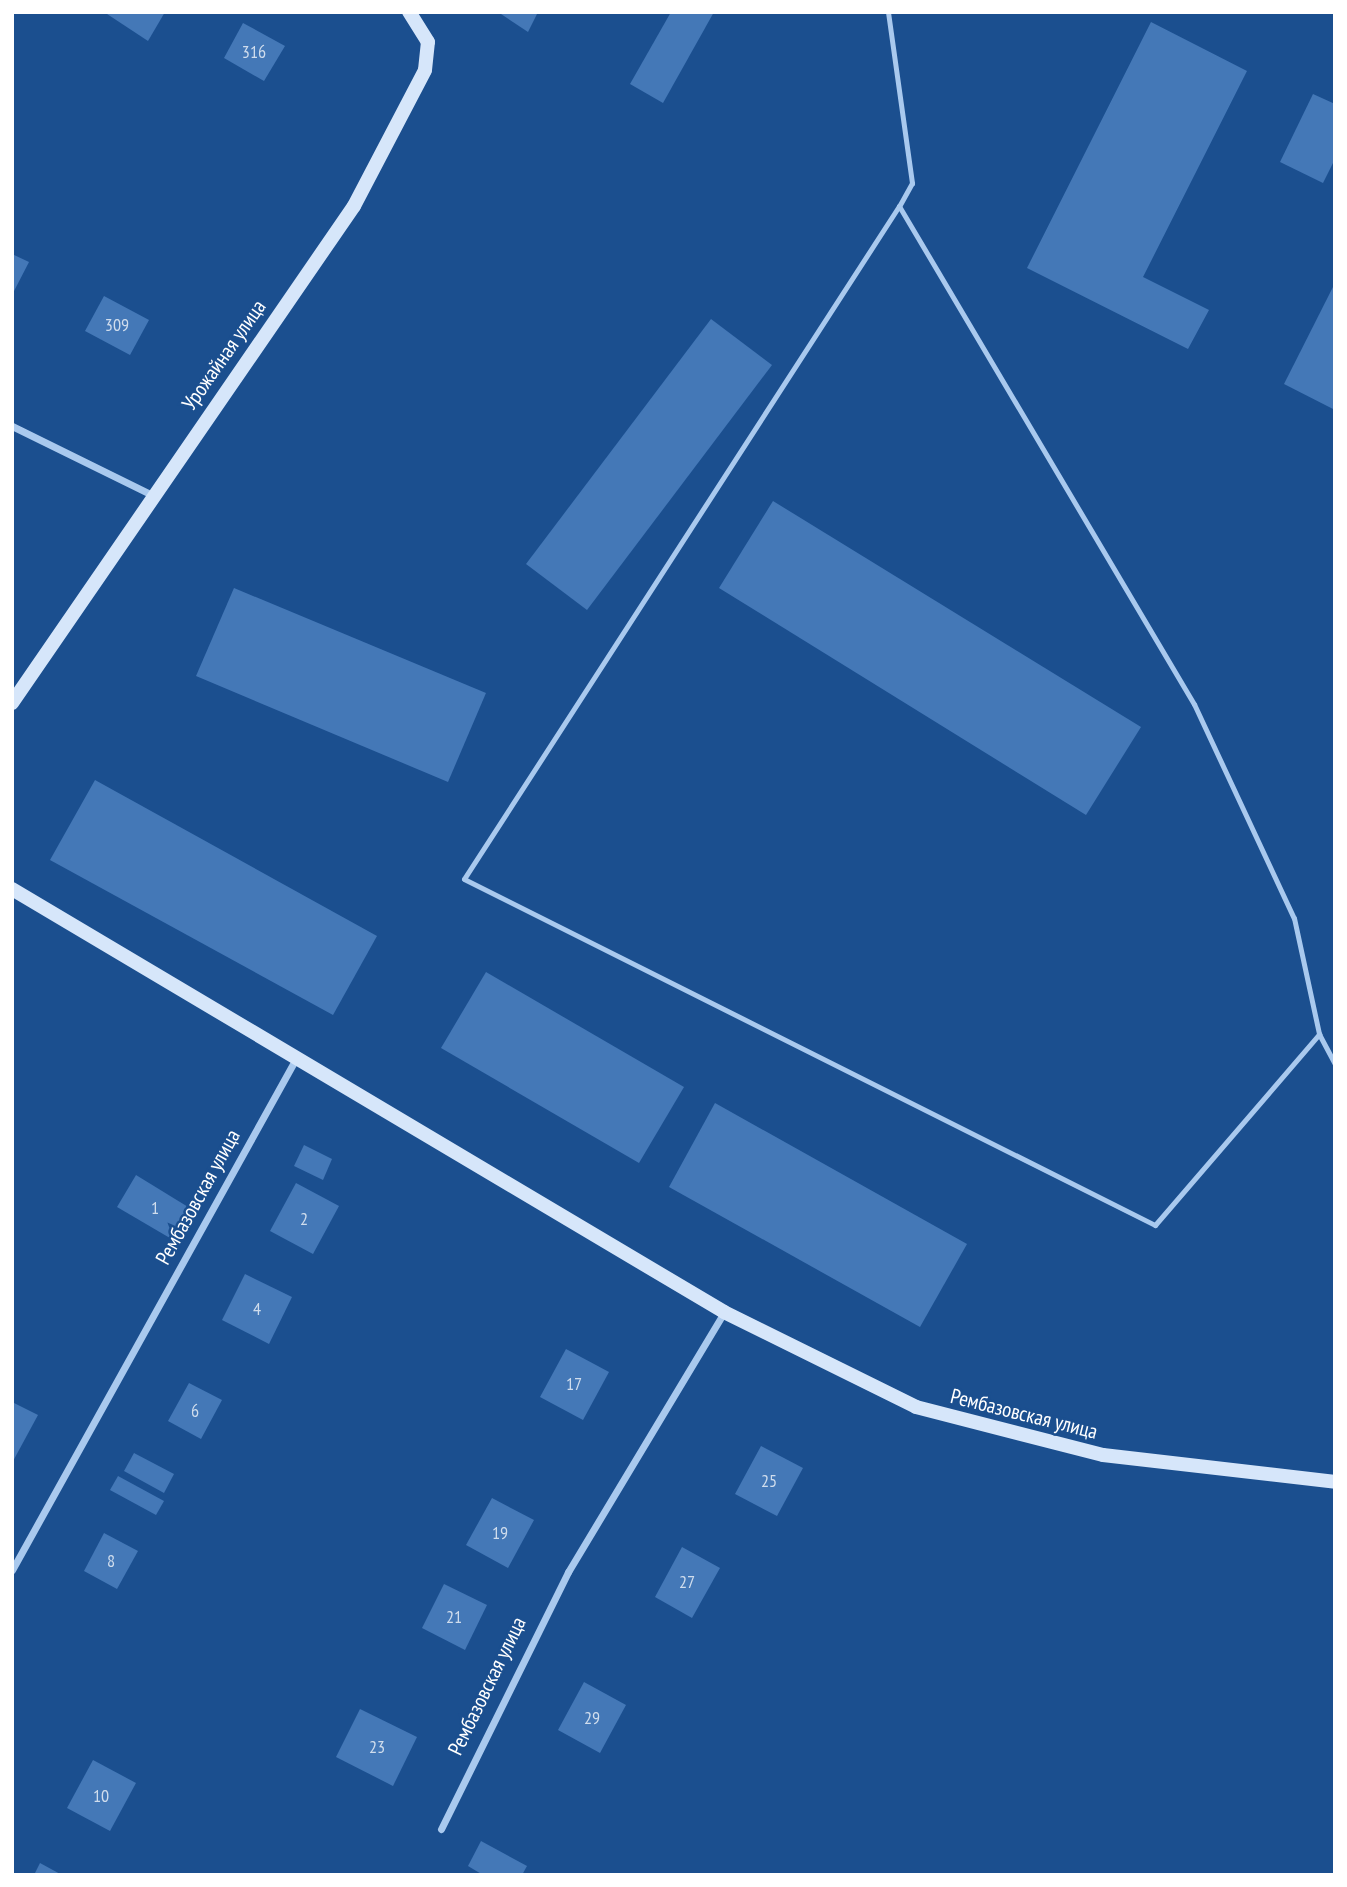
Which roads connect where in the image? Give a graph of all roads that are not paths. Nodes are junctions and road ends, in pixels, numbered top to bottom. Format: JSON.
{"nodes":[{"id":1,"x":888,"y":12,"type":"edge"},
{"id":2,"x":413,"y":14,"type":"edge"},
{"id":3,"x":899,"y":206,"type":"junction"},
{"id":4,"x":12,"y":426,"type":"edge"},
{"id":5,"x":152,"y":495,"type":"junction"},
{"id":6,"x":12,"y":703,"type":"edge"},
{"id":7,"x":12,"y":889,"type":"edge"},
{"id":8,"x":1319,"y":1034,"type":"junction"},
{"id":9,"x":294,"y":1062,"type":"junction"},
{"id":10,"x":1335,"y":1064,"type":"edge"},
{"id":11,"x":724,"y":1311,"type":"junction"},
{"id":12,"x":1335,"y":1482,"type":"edge"},
{"id":13,"x":12,"y":1570,"type":"edge"},
{"id":14,"x":441,"y":1829,"type":"dead end"}],
"edges":[{"from":1,"to":3,"type":"lane"},
{"from":2,"to":5,"type":"street","name":"Урожайная улица"},
{"from":3,"to":8,"type":"lane"},
{"from":3,"to":8,"type":"lane"},
{"from":4,"to":5,"type":"street"},
{"from":5,"to":6,"type":"street","name":"Урожайная улица"},
{"from":7,"to":9,"type":"street","name":"Рембазовская улица"},
{"from":8,"to":10,"type":"lane"},
{"from":9,"to":11,"type":"street","name":"Рембазовская улица"},
{"from":9,"to":13,"type":"street","name":"Рембазовская улица"},
{"from":11,"to":12,"type":"street","name":"Рембазовская улица"},
{"from":11,"to":14,"type":"street","name":"Рембазовская улица"}]}
